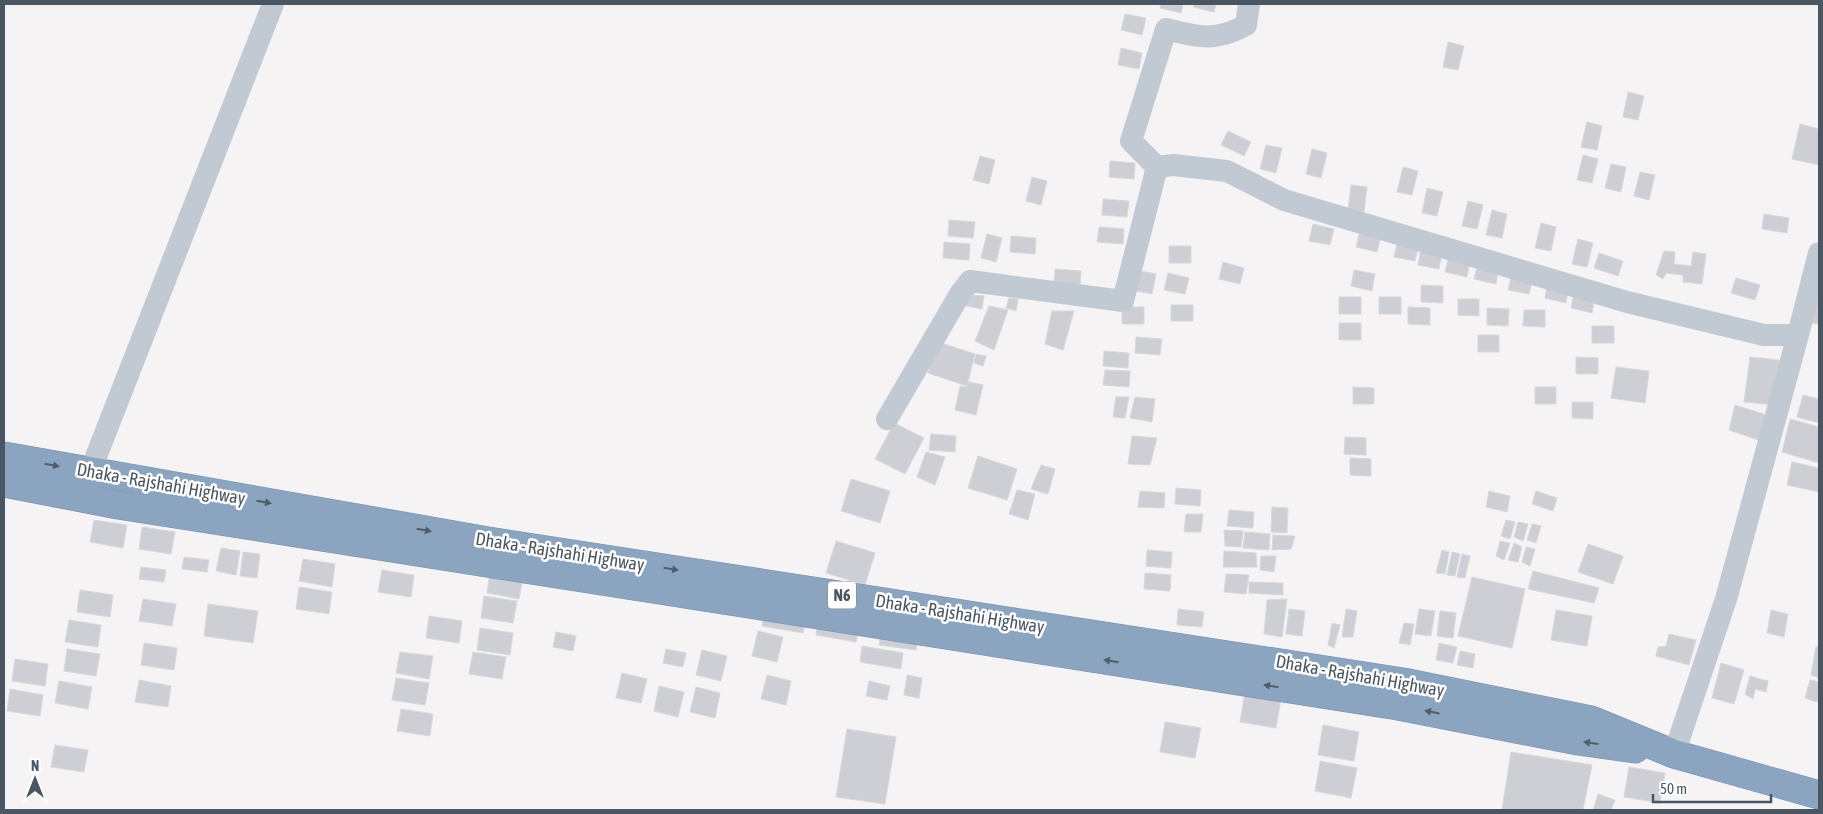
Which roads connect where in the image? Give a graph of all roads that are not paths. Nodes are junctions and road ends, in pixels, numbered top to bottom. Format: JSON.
{"nodes":[{"id":1,"x":273,"y":4,"type":"edge"},
{"id":2,"x":1249,"y":4,"type":"edge"},
{"id":3,"x":1157,"y":167,"type":"junction"},
{"id":4,"x":1819,"y":253,"type":"edge"},
{"id":5,"x":1798,"y":335,"type":"junction"},
{"id":6,"x":887,"y":419,"type":"dead end"},
{"id":7,"x":4,"y":456,"type":"edge"},
{"id":8,"x":90,"y":472,"type":"junction"},
{"id":9,"x":4,"y":483,"type":"edge"},
{"id":10,"x":1674,"y":754,"type":"junction"},
{"id":11,"x":1819,"y":795,"type":"edge"}],
"edges":[{"from":1,"to":8,"type":"street"},
{"from":2,"to":3,"type":"street"},
{"from":3,"to":5,"type":"street"},
{"from":3,"to":6,"type":"street"},
{"from":4,"to":5,"type":"street"},
{"from":5,"to":10,"type":"street"},
{"from":7,"to":8,"type":"highway","name":"Dhaka - Rajshahi Highway","number":"N6","one_way":true},
{"from":8,"to":10,"type":"highway","name":"Dhaka - Rajshahi Highway","number":"N6","one_way":true},
{"from":10,"to":9,"type":"highway","name":"Dhaka - Rajshahi Highway","number":"N6","one_way":true},
{"from":10,"to":11,"type":"highway","name":"Dhaka - Rajshahi Highway","number":"N6"}]}
